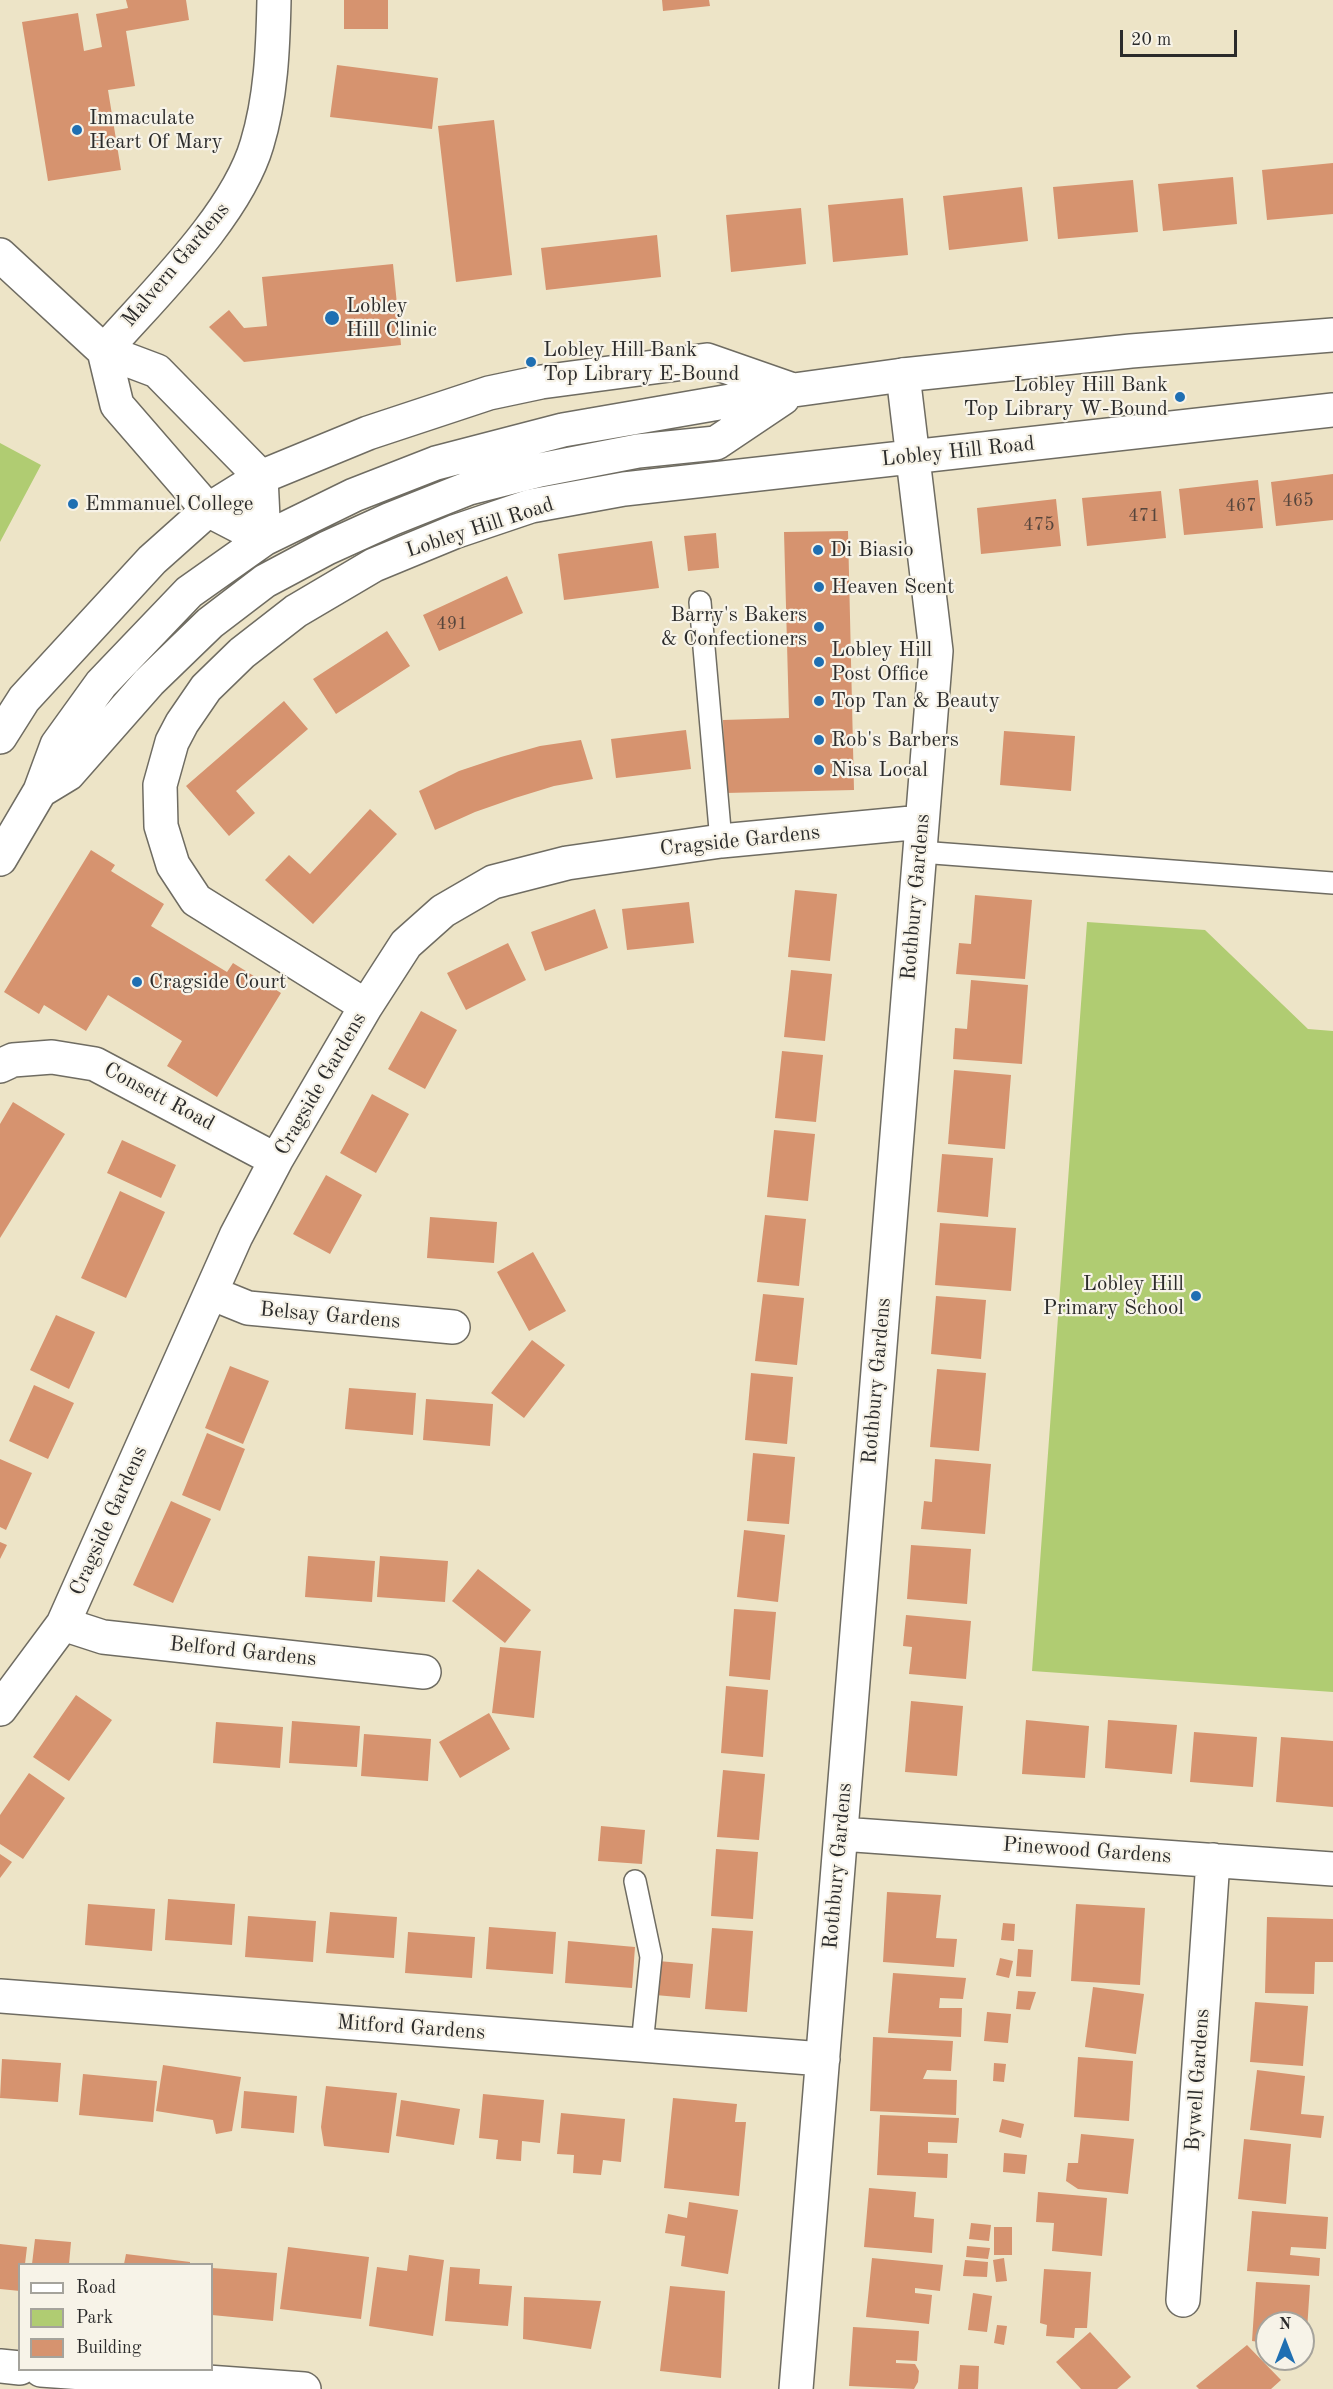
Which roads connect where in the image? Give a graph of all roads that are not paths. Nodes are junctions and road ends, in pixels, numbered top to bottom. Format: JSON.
{"nodes":[{"id":1,"x":273,"y":0,"type":"edge"},
{"id":2,"x":0,"y":255,"type":"edge"},
{"id":3,"x":1333,"y":335,"type":"edge"},
{"id":4,"x":104,"y":351,"type":"junction"},
{"id":5,"x":903,"y":375,"type":"junction"},
{"id":6,"x":794,"y":390,"type":"junction"},
{"id":7,"x":1333,"y":410,"type":"edge"},
{"id":8,"x":913,"y":457,"type":"junction"},
{"id":9,"x":261,"y":477,"type":"junction"},
{"id":10,"x":208,"y":510,"type":"junction"},
{"id":11,"x":264,"y":539,"type":"junction"},
{"id":12,"x":700,"y":602,"type":"dead end"},
{"id":13,"x":0,"y":737,"type":"edge"},
{"id":14,"x":40,"y":792,"type":"junction"},
{"id":15,"x":921,"y":837,"type":"junction"},
{"id":16,"x":721,"y":841,"type":"junction"},
{"id":17,"x":0,"y":859,"type":"edge"},
{"id":18,"x":1333,"y":883,"type":"edge"},
{"id":19,"x":366,"y":1006,"type":"junction"},
{"id":20,"x":0,"y":1066,"type":"edge"},
{"id":21,"x":276,"y":1160,"type":"junction"},
{"id":22,"x":211,"y":1293,"type":"junction"},
{"id":23,"x":453,"y":1327,"type":"dead end"},
{"id":24,"x":63,"y":1624,"type":"junction"},
{"id":25,"x":424,"y":1672,"type":"dead end"},
{"id":26,"x":0,"y":1709,"type":"edge"},
{"id":27,"x":841,"y":1834,"type":"junction"},
{"id":28,"x":1213,"y":1860,"type":"junction"},
{"id":29,"x":1333,"y":1869,"type":"edge"},
{"id":30,"x":635,"y":1881,"type":"dead end"},
{"id":31,"x":0,"y":1996,"type":"edge"},
{"id":32,"x":642,"y":2045,"type":"junction"},
{"id":33,"x":823,"y":2060,"type":"junction"},
{"id":34,"x":1183,"y":2300,"type":"dead end"},
{"id":35,"x":0,"y":2366,"type":"edge"},
{"id":36,"x":18,"y":2368,"type":"edge"},
{"id":37,"x":56,"y":2371,"type":"edge"},
{"id":38,"x":304,"y":2389,"type":"edge"},
{"id":39,"x":796,"y":2389,"type":"edge"}],
"edges":[{"from":1,"to":4,"type":"main road","name":"Malvern Gardens"},
{"from":2,"to":4,"type":"main road"},
{"from":3,"to":5,"type":"main road","name":"Lobley Hill Road"},
{"from":4,"to":9,"type":"main road"},
{"from":4,"to":10,"type":"main road"},
{"from":5,"to":6,"type":"main road","name":"Lobley Hill Road"},
{"from":5,"to":8,"type":"main road","name":"Rothbury Gardens"},
{"from":6,"to":9,"type":"main road","name":"Lobley Hill Road"},
{"from":6,"to":11,"type":"main road"},
{"from":6,"to":14,"type":"main road","name":"Lobley Hill Road"},
{"from":7,"to":8,"type":"main road","name":"Lobley Hill Road"},
{"from":8,"to":15,"type":"main road","name":"Rothbury Gardens"},
{"from":8,"to":19,"type":"main road","name":"Lobley Hill Road"},
{"from":9,"to":10,"type":"main road","name":"Lobley Hill Road"},
{"from":9,"to":11,"type":"main road"},
{"from":10,"to":11,"type":"main road"},
{"from":10,"to":13,"type":"main road","name":"Lobley Hill Road"},
{"from":11,"to":14,"type":"main road"},
{"from":12,"to":16,"type":"lane"},
{"from":14,"to":17,"type":"main road","name":"Lobley Hill Road"},
{"from":15,"to":16,"type":"main road","name":"Cragside Gardens"},
{"from":15,"to":18,"type":"lane"},
{"from":15,"to":27,"type":"main road","name":"Rothbury Gardens"},
{"from":16,"to":19,"type":"main road","name":"Cragside Gardens"},
{"from":19,"to":21,"type":"main road","name":"Cragside Gardens"},
{"from":20,"to":21,"type":"main road","name":"Consett Road"},
{"from":21,"to":22,"type":"main road","name":"Cragside Gardens"},
{"from":22,"to":23,"type":"main road","name":"Belsay Gardens"},
{"from":22,"to":24,"type":"main road","name":"Cragside Gardens"},
{"from":24,"to":25,"type":"main road","name":"Belford Gardens"},
{"from":24,"to":26,"type":"main road","name":"Cragside Gardens"},
{"from":27,"to":28,"type":"main road","name":"Pinewood Gardens"},
{"from":27,"to":33,"type":"main road","name":"Rothbury Gardens"},
{"from":28,"to":29,"type":"main road","name":"Pinewood Gardens"},
{"from":28,"to":34,"type":"main road","name":"Bywell Gardens"},
{"from":30,"to":32,"type":"lane"},
{"from":31,"to":32,"type":"main road","name":"Mitford Gardens"},
{"from":32,"to":33,"type":"main road","name":"Mitford Gardens"},
{"from":33,"to":39,"type":"main road","name":"Rothbury Gardens"},
{"from":35,"to":36,"type":"main road"},
{"from":37,"to":38,"type":"main road"}]}
